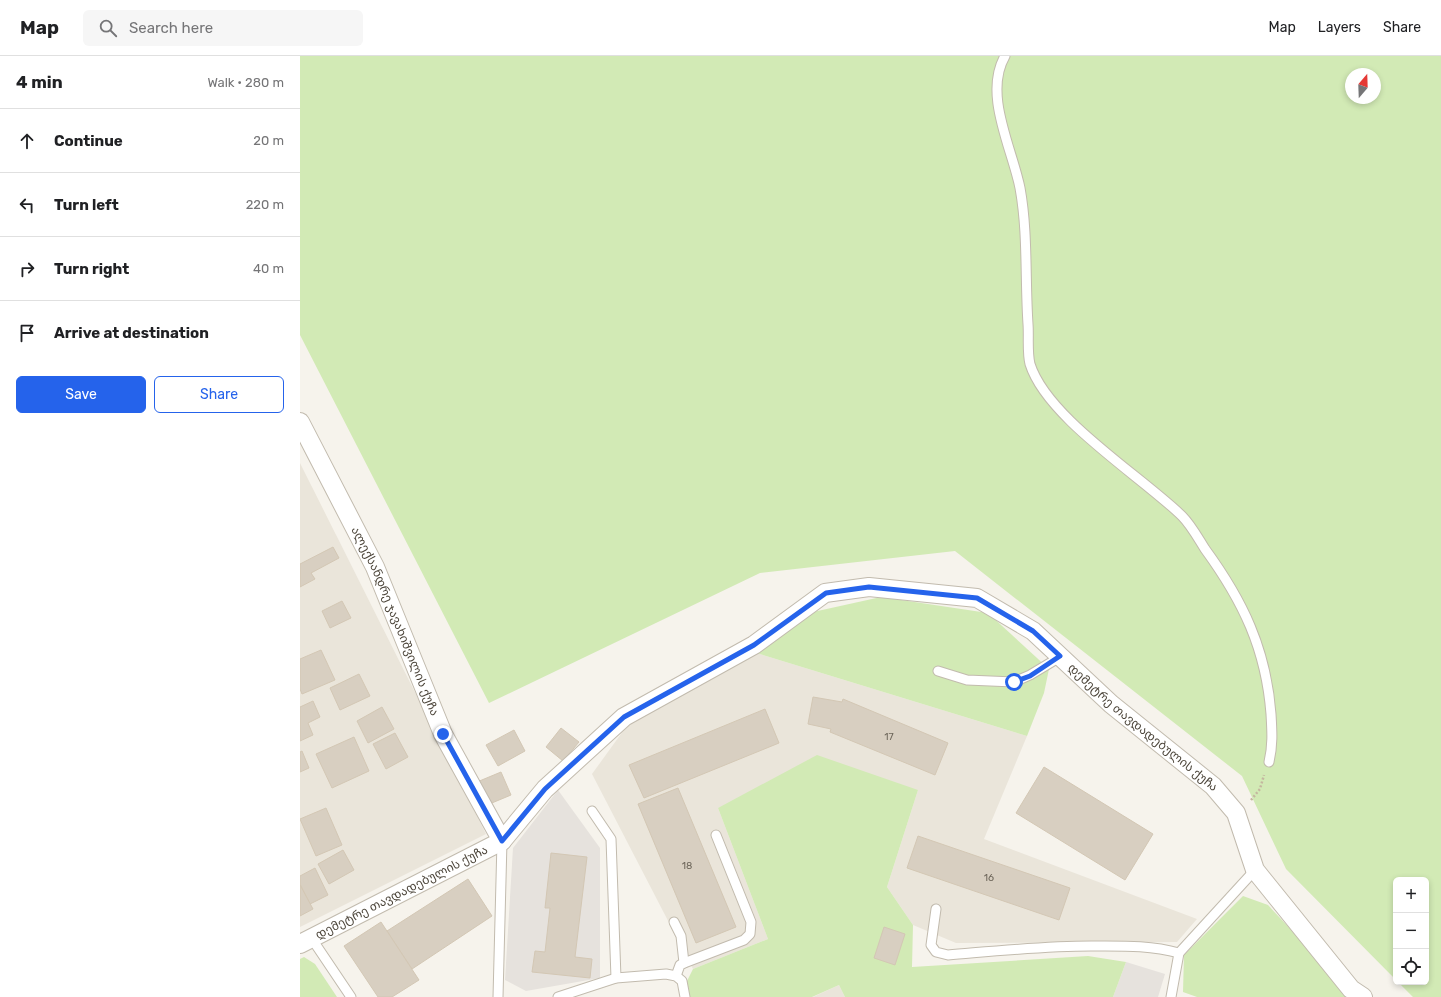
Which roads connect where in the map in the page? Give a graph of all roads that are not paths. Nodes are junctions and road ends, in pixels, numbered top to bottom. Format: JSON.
{"nodes":[{"id":1,"x":1005,"y":56,"type":"edge"},
{"id":2,"x":300,"y":422,"type":"edge"},
{"id":3,"x":1060,"y":656,"type":"junction"},
{"id":4,"x":938,"y":671,"type":"dead end"},
{"id":5,"x":1269,"y":762,"type":"road end"},
{"id":6,"x":592,"y":811,"type":"dead end"},
{"id":7,"x":716,"y":835,"type":"dead end"},
{"id":8,"x":502,"y":841,"type":"junction"},
{"id":9,"x":1255,"y":870,"type":"junction"},
{"id":10,"x":936,"y":909,"type":"dead end"},
{"id":11,"x":674,"y":922,"type":"dead end"},
{"id":12,"x":306,"y":942,"type":"edge"},
{"id":13,"x":1179,"y":953,"type":"junction"},
{"id":14,"x":684,"y":963,"type":"junction"},
{"id":15,"x":676,"y":976,"type":"junction"},
{"id":16,"x":616,"y":978,"type":"junction"},
{"id":17,"x":1174,"y":996,"type":"edge"},
{"id":18,"x":351,"y":997,"type":"edge"},
{"id":19,"x":498,"y":997,"type":"edge"},
{"id":20,"x":558,"y":997,"type":"edge"},
{"id":21,"x":685,"y":997,"type":"edge"},
{"id":22,"x":1363,"y":997,"type":"edge"}],
"edges":[{"from":1,"to":5,"type":"lane"},
{"from":2,"to":8,"type":"street","name":"ალექსანდრე ჯავახიშვილის ქუჩა"},
{"from":3,"to":4,"type":"lane"},
{"from":3,"to":8,"type":"street","name":"დემეტრე თავდადებულის ქუჩა"},
{"from":3,"to":9,"type":"street","name":"დემეტრე თავდადებულის ქუჩა"},
{"from":6,"to":16,"type":"lane"},
{"from":7,"to":14,"type":"lane"},
{"from":8,"to":12,"type":"street","name":"დემეტრე თავდადებულის ქუჩა"},
{"from":8,"to":19,"type":"lane"},
{"from":9,"to":13,"type":"lane"},
{"from":9,"to":22,"type":"street","name":"დემეტრე თავდადებულის ქუჩა"},
{"from":10,"to":13,"type":"lane"},
{"from":11,"to":14,"type":"lane"},
{"from":12,"to":18,"type":"lane"},
{"from":13,"to":17,"type":"lane"},
{"from":14,"to":15,"type":"lane"},
{"from":15,"to":16,"type":"lane"},
{"from":15,"to":21,"type":"lane"},
{"from":16,"to":20,"type":"lane"}]}
